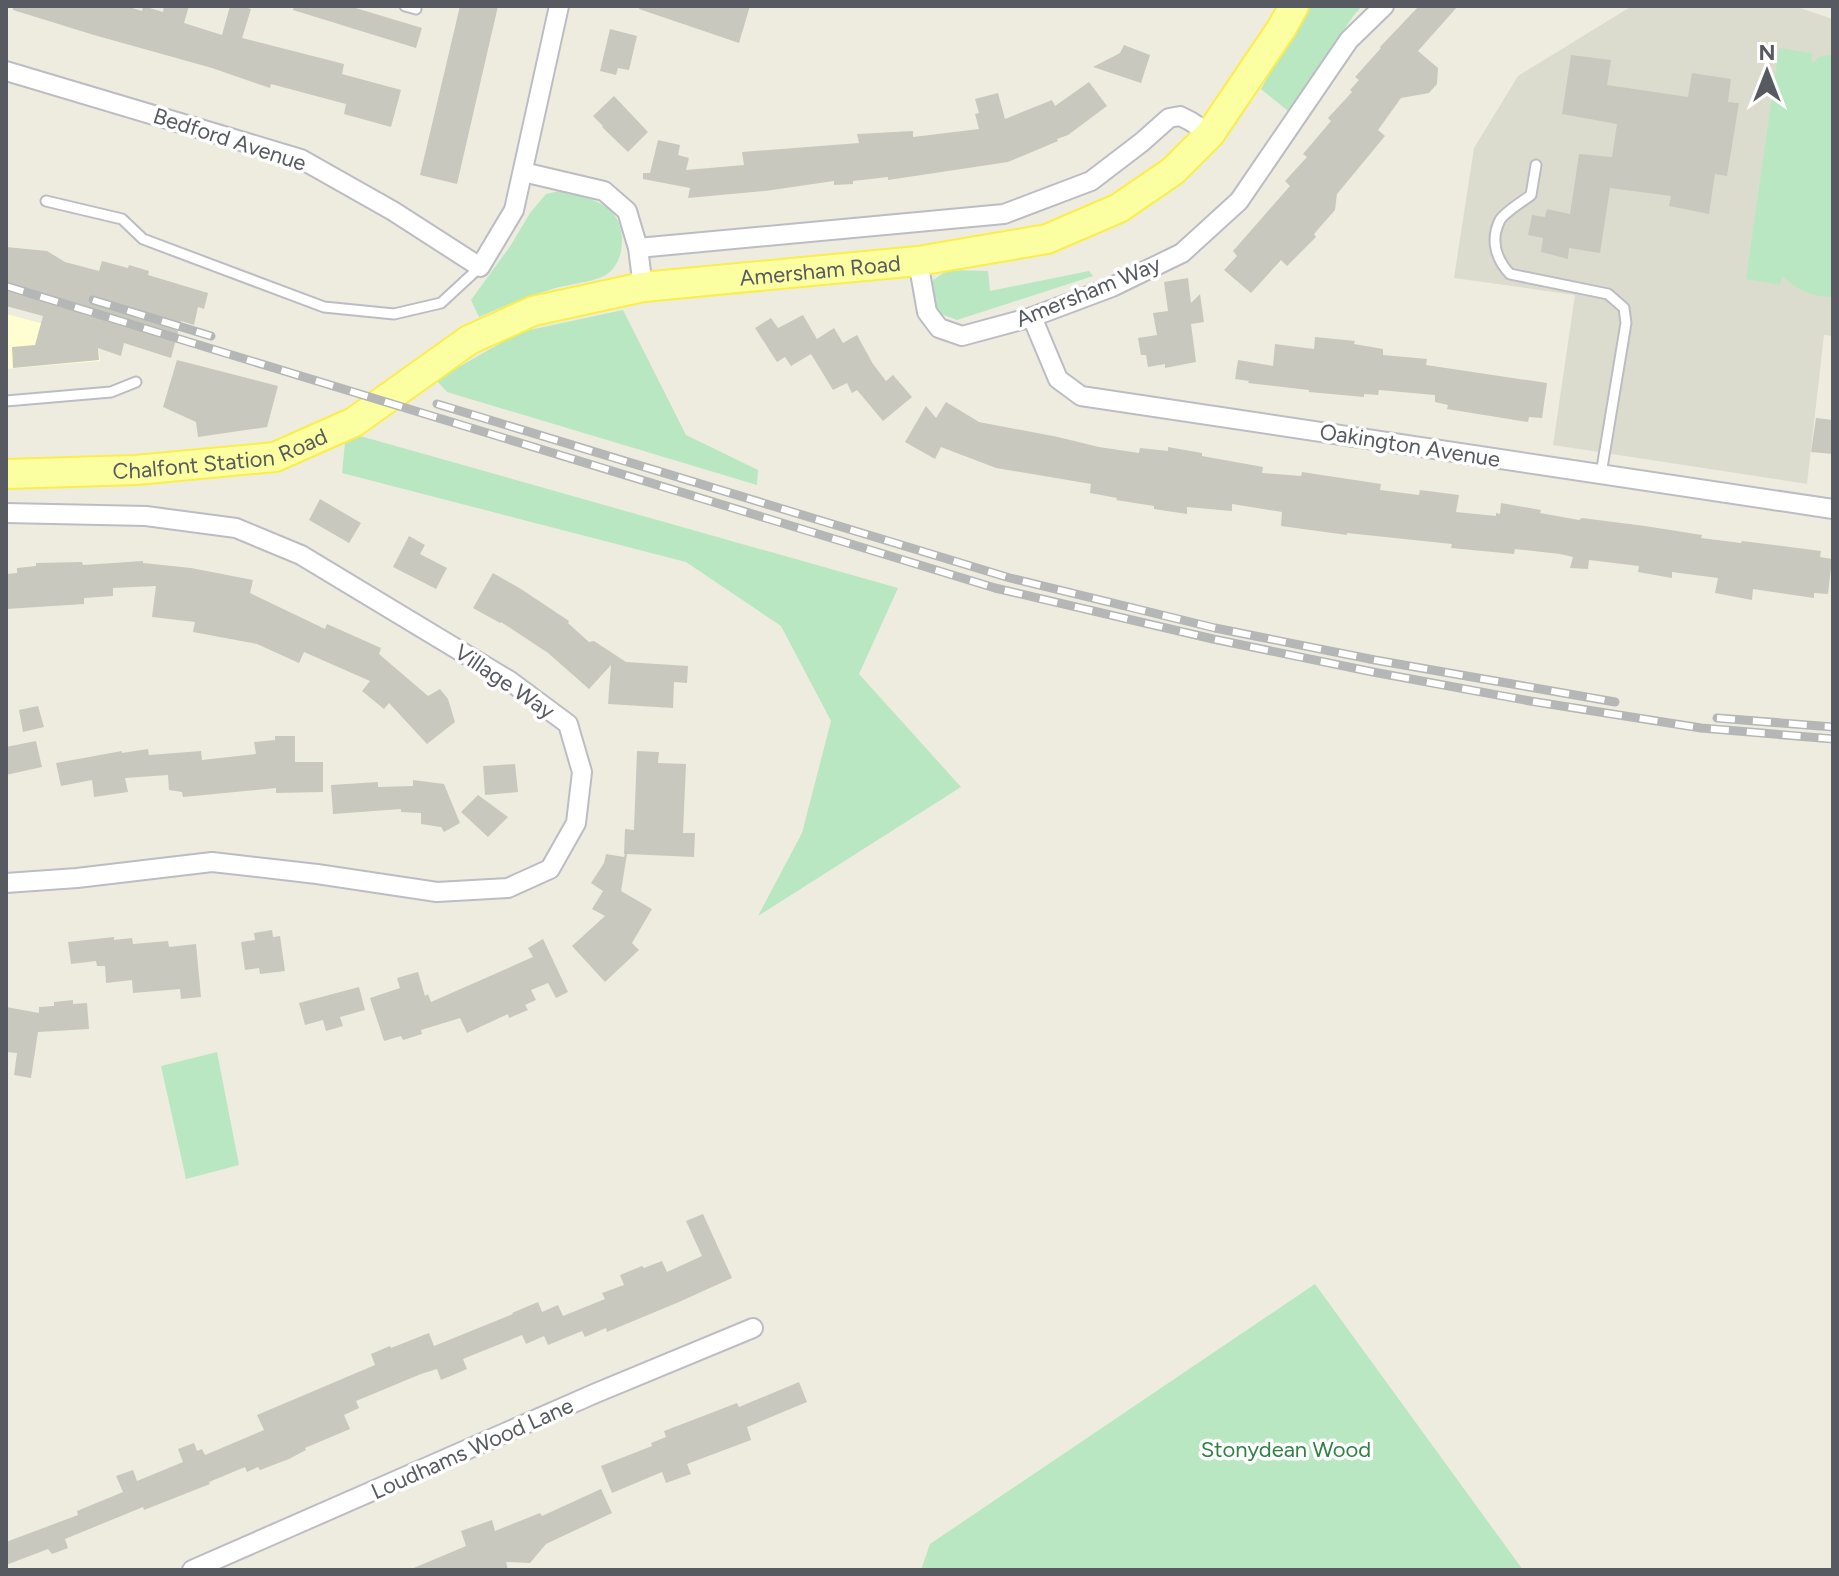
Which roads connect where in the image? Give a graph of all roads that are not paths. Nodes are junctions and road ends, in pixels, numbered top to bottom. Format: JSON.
{"nodes":[{"id":1,"x":405,"y":6,"type":"edge"},
{"id":2,"x":559,"y":6,"type":"edge"},
{"id":3,"x":1294,"y":6,"type":"edge"},
{"id":4,"x":1384,"y":6,"type":"edge"},
{"id":5,"x":416,"y":9,"type":"dead end"},
{"id":6,"x":6,"y":71,"type":"edge"},
{"id":7,"x":1210,"y":134,"type":"junction"},
{"id":8,"x":1536,"y":165,"type":"dead end"},
{"id":9,"x":523,"y":172,"type":"junction"},
{"id":10,"x":46,"y":201,"type":"dead end"},
{"id":11,"x":638,"y":248,"type":"junction"},
{"id":12,"x":918,"y":261,"type":"junction"},
{"id":13,"x":480,"y":267,"type":"junction"},
{"id":14,"x":643,"y":287,"type":"junction"},
{"id":15,"x":1032,"y":317,"type":"junction"},
{"id":16,"x":417,"y":376,"type":"joint"},
{"id":17,"x":136,"y":382,"type":"dead end"},
{"id":18,"x":6,"y":401,"type":"edge"},
{"id":19,"x":6,"y":474,"type":"edge"},
{"id":20,"x":1601,"y":474,"type":"junction"},
{"id":21,"x":1833,"y":509,"type":"edge"},
{"id":22,"x":6,"y":513,"type":"edge"},
{"id":23,"x":6,"y":883,"type":"edge"},
{"id":24,"x":753,"y":1328,"type":"dead end"},
{"id":25,"x":192,"y":1570,"type":"edge"}],
"edges":[{"from":1,"to":5,"type":"lane"},
{"from":2,"to":9,"type":"street"},
{"from":3,"to":7,"type":"main road","name":"Amersham Road"},
{"from":4,"to":15,"type":"street","name":"Amersham Way"},
{"from":6,"to":13,"type":"street","name":"Bedford Avenue"},
{"from":7,"to":11,"type":"street","name":"Amersham Road"},
{"from":7,"to":12,"type":"main road","name":"Amersham Road"},
{"from":8,"to":20,"type":"lane"},
{"from":9,"to":11,"type":"street"},
{"from":9,"to":13,"type":"street"},
{"from":10,"to":13,"type":"lane"},
{"from":11,"to":14,"type":"street"},
{"from":12,"to":14,"type":"main road","name":"Amersham Road"},
{"from":12,"to":15,"type":"street","name":"Amersham Way"},
{"from":14,"to":16,"type":"main road","name":"Amersham Road"},
{"from":15,"to":20,"type":"street","name":"Oakington Avenue"},
{"from":16,"to":19,"type":"main road","name":"Chalfont Station Road"},
{"from":17,"to":18,"type":"lane"},
{"from":20,"to":21,"type":"street","name":"Oakington Avenue"},
{"from":22,"to":23,"type":"street","name":"Village Way"},
{"from":24,"to":25,"type":"street","name":"Loudhams Wood Lane"}]}
